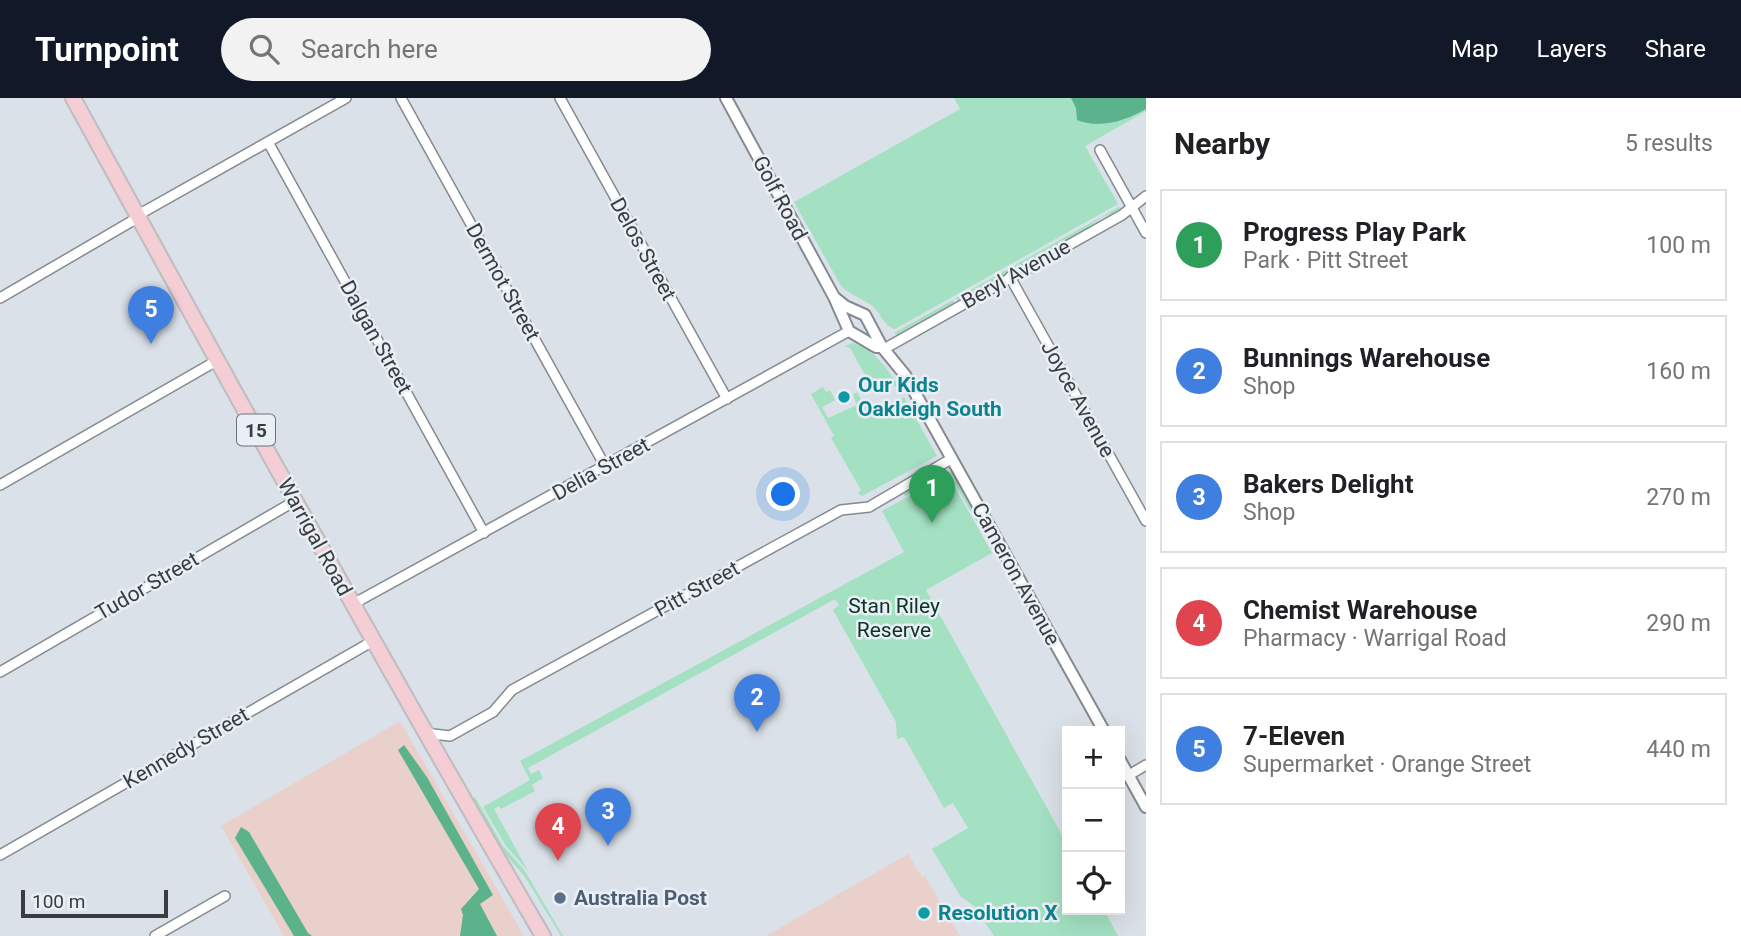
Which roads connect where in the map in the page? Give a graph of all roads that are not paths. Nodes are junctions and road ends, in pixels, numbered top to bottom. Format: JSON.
{"nodes":[{"id":1,"x":73,"y":98,"type":"edge"},
{"id":2,"x":346,"y":98,"type":"edge"},
{"id":3,"x":401,"y":98,"type":"edge"},
{"id":4,"x":560,"y":98,"type":"edge"},
{"id":5,"x":726,"y":98,"type":"edge"},
{"id":6,"x":268,"y":142,"type":"junction"},
{"id":7,"x":1100,"y":150,"type":"dead end"},
{"id":8,"x":1146,"y":196,"type":"edge"},
{"id":9,"x":1132,"y":207,"type":"junction"},
{"id":10,"x":139,"y":216,"type":"junction"},
{"id":11,"x":1146,"y":233,"type":"edge"},
{"id":12,"x":1010,"y":277,"type":"junction"},
{"id":13,"x":834,"y":297,"type":"junction"},
{"id":14,"x":0,"y":298,"type":"edge"},
{"id":15,"x":859,"y":312,"type":"junction"},
{"id":16,"x":870,"y":324,"type":"junction"},
{"id":17,"x":851,"y":330,"type":"junction"},
{"id":18,"x":883,"y":348,"type":"junction"},
{"id":19,"x":218,"y":360,"type":"junction"},
{"id":20,"x":727,"y":399,"type":"junction"},
{"id":21,"x":951,"y":459,"type":"junction"},
{"id":22,"x":606,"y":466,"type":"junction"},
{"id":23,"x":0,"y":485,"type":"edge"},
{"id":24,"x":295,"y":501,"type":"junction"},
{"id":25,"x":1146,"y":521,"type":"edge"},
{"id":26,"x":484,"y":533,"type":"junction"},
{"id":27,"x":353,"y":604,"type":"junction"},
{"id":28,"x":373,"y":641,"type":"junction"},
{"id":29,"x":0,"y":672,"type":"edge"},
{"id":30,"x":1101,"y":726,"type":"edge"},
{"id":31,"x":425,"y":733,"type":"junction"},
{"id":32,"x":450,"y":736,"type":"junction"},
{"id":33,"x":440,"y":761,"type":"junction"},
{"id":34,"x":1146,"y":765,"type":"edge"},
{"id":35,"x":1125,"y":768,"type":"edge"},
{"id":36,"x":1129,"y":775,"type":"junction"},
{"id":37,"x":1146,"y":807,"type":"edge"},
{"id":38,"x":0,"y":855,"type":"edge"},
{"id":39,"x":225,"y":896,"type":"dead end"},
{"id":40,"x":155,"y":936,"type":"edge"},
{"id":41,"x":542,"y":936,"type":"edge"}],
"edges":[{"from":1,"to":10,"type":"highway","name":"Warrigal Road","number":"15"},
{"from":2,"to":6,"type":"street"},
{"from":3,"to":22,"type":"street","name":"Dermot Street"},
{"from":4,"to":20,"type":"street","name":"Delos Street"},
{"from":5,"to":13,"type":"street","name":"Golf Road"},
{"from":6,"to":10,"type":"street"},
{"from":6,"to":26,"type":"street","name":"Dalgan Street"},
{"from":7,"to":9,"type":"street"},
{"from":8,"to":9,"type":"street","name":"Beryl Avenue"},
{"from":9,"to":11,"type":"street"},
{"from":9,"to":12,"type":"street","name":"Beryl Avenue"},
{"from":10,"to":14,"type":"street"},
{"from":10,"to":19,"type":"highway","name":"Warrigal Road","number":"15"},
{"from":12,"to":18,"type":"street","name":"Beryl Avenue"},
{"from":12,"to":25,"type":"street","name":"Joyce Avenue"},
{"from":13,"to":15,"type":"street"},
{"from":13,"to":17,"type":"street","name":"Golf Road"},
{"from":15,"to":16,"type":"street"},
{"from":15,"to":17,"type":"street"},
{"from":16,"to":17,"type":"street"},
{"from":16,"to":18,"type":"street","name":"Cameron Avenue"},
{"from":17,"to":18,"type":"street","name":"Cameron Avenue"},
{"from":17,"to":20,"type":"street","name":"Delia Street"},
{"from":18,"to":21,"type":"street","name":"Cameron Avenue"},
{"from":19,"to":23,"type":"street"},
{"from":19,"to":24,"type":"highway","name":"Warrigal Road","number":"15"},
{"from":20,"to":22,"type":"street","name":"Delia Street"},
{"from":21,"to":30,"type":"street","name":"Cameron Avenue"},
{"from":21,"to":32,"type":"street","name":"Pitt Street"},
{"from":22,"to":26,"type":"street","name":"Delia Street"},
{"from":24,"to":27,"type":"highway","name":"Warrigal Road","number":"15"},
{"from":24,"to":29,"type":"street","name":"Tudor Street"},
{"from":26,"to":27,"type":"street","name":"Delia Street"},
{"from":27,"to":28,"type":"highway","name":"Warrigal Road","number":"15"},
{"from":28,"to":31,"type":"highway","name":"Warrigal Road","number":"15"},
{"from":28,"to":38,"type":"street","name":"Kennedy Street"},
{"from":31,"to":32,"type":"street"},
{"from":31,"to":33,"type":"highway","name":"Warrigal Road","number":"15"},
{"from":32,"to":33,"type":"street"},
{"from":33,"to":41,"type":"highway","name":"Warrigal Road","number":"15"},
{"from":34,"to":36,"type":"street"},
{"from":35,"to":36,"type":"street"},
{"from":36,"to":37,"type":"street"},
{"from":39,"to":40,"type":"street"}]}
